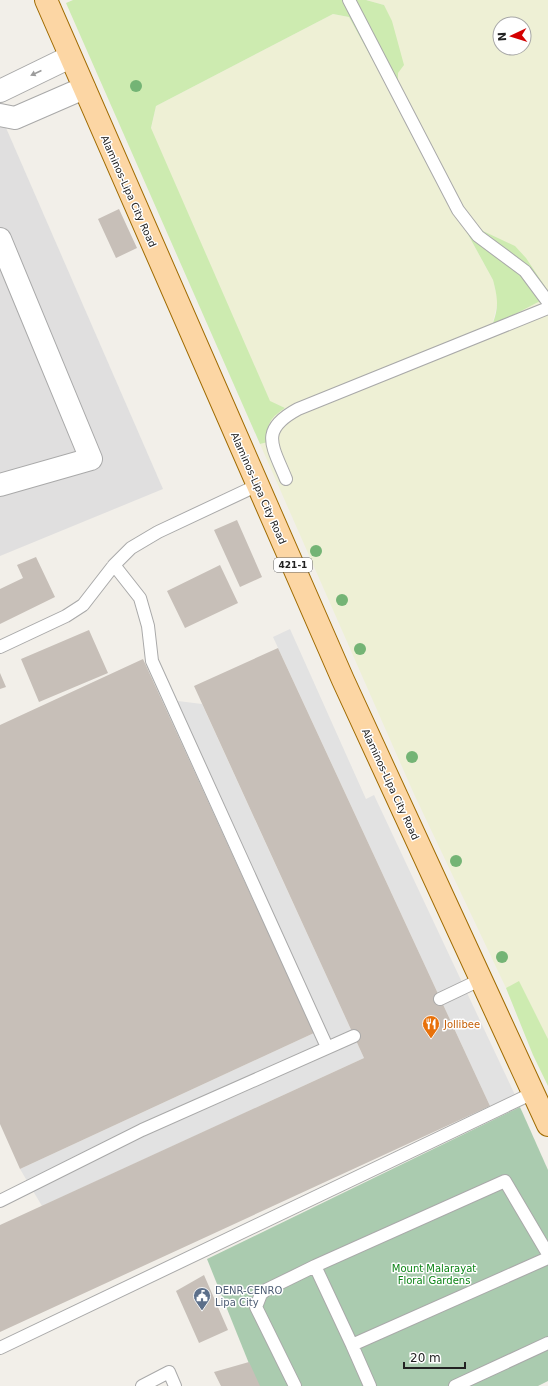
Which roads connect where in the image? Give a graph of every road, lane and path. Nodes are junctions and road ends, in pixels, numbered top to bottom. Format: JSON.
{"nodes":[{"id":1,"x":46,"y":0,"type":"edge"},
{"id":2,"x":349,"y":0,"type":"edge"},
{"id":3,"x":70,"y":57,"type":"junction"},
{"id":4,"x":84,"y":88,"type":"junction"},
{"id":5,"x":0,"y":91,"type":"edge"},
{"id":6,"x":0,"y":114,"type":"edge"},
{"id":7,"x":0,"y":239,"type":"edge"},
{"id":8,"x":548,"y":302,"type":"edge"},
{"id":9,"x":548,"y":308,"type":"edge"},
{"id":10,"x":286,"y":479,"type":"dead end"},
{"id":11,"x":0,"y":485,"type":"edge"},
{"id":12,"x":258,"y":485,"type":"junction"},
{"id":13,"x":114,"y":565,"type":"junction"},
{"id":14,"x":0,"y":647,"type":"edge"},
{"id":15,"x":482,"y":979,"type":"junction"},
{"id":16,"x":440,"y":999,"type":"dead end"},
{"id":17,"x":354,"y":1036,"type":"dead end"},
{"id":18,"x":327,"y":1047,"type":"junction"},
{"id":19,"x":533,"y":1093,"type":"junction"},
{"id":20,"x":548,"y":1125,"type":"edge"},
{"id":21,"x":0,"y":1201,"type":"edge"},
{"id":22,"x":548,"y":1254,"type":"edge"},
{"id":23,"x":548,"y":1258,"type":"edge"},
{"id":24,"x":315,"y":1266,"type":"junction"},
{"id":25,"x":548,"y":1343,"type":"edge"},
{"id":26,"x":352,"y":1345,"type":"junction"},
{"id":27,"x":0,"y":1348,"type":"edge"},
{"id":28,"x":142,"y":1386,"type":"edge"},
{"id":29,"x":175,"y":1386,"type":"edge"},
{"id":30,"x":294,"y":1386,"type":"edge"},
{"id":31,"x":370,"y":1386,"type":"edge"},
{"id":32,"x":455,"y":1386,"type":"edge"}],
"edges":[{"from":1,"to":3,"type":"main road","name":"Alaminos-Lipa City Road","number":"421-1"},
{"from":2,"to":8,"type":"lane"},
{"from":3,"to":4,"type":"main road","name":"Alaminos-Lipa City Road","number":"421-1"},
{"from":3,"to":5,"type":"street","one_way":true},
{"from":4,"to":6,"type":"street"},
{"from":4,"to":12,"type":"main road","name":"Alaminos-Lipa City Road","number":"421-1"},
{"from":7,"to":11,"type":"street"},
{"from":9,"to":10,"type":"lane"},
{"from":12,"to":13,"type":"lane"},
{"from":12,"to":15,"type":"main road","name":"Alaminos-Lipa City Road","number":"421-1"},
{"from":13,"to":14,"type":"lane"},
{"from":13,"to":18,"type":"lane"},
{"from":15,"to":16,"type":"lane"},
{"from":15,"to":19,"type":"main road","name":"Alaminos-Lipa City Road","number":"421-1"},
{"from":17,"to":18,"type":"lane"},
{"from":18,"to":21,"type":"lane"},
{"from":19,"to":20,"type":"main road","name":"Alaminos-Lipa City Road","number":"421-1"},
{"from":19,"to":27,"type":"lane"},
{"from":22,"to":24,"type":"lane"},
{"from":23,"to":26,"type":"lane"},
{"from":24,"to":26,"type":"lane"},
{"from":24,"to":30,"type":"lane"},
{"from":25,"to":32,"type":"lane"},
{"from":26,"to":31,"type":"lane"},
{"from":28,"to":29,"type":"lane"}]}
